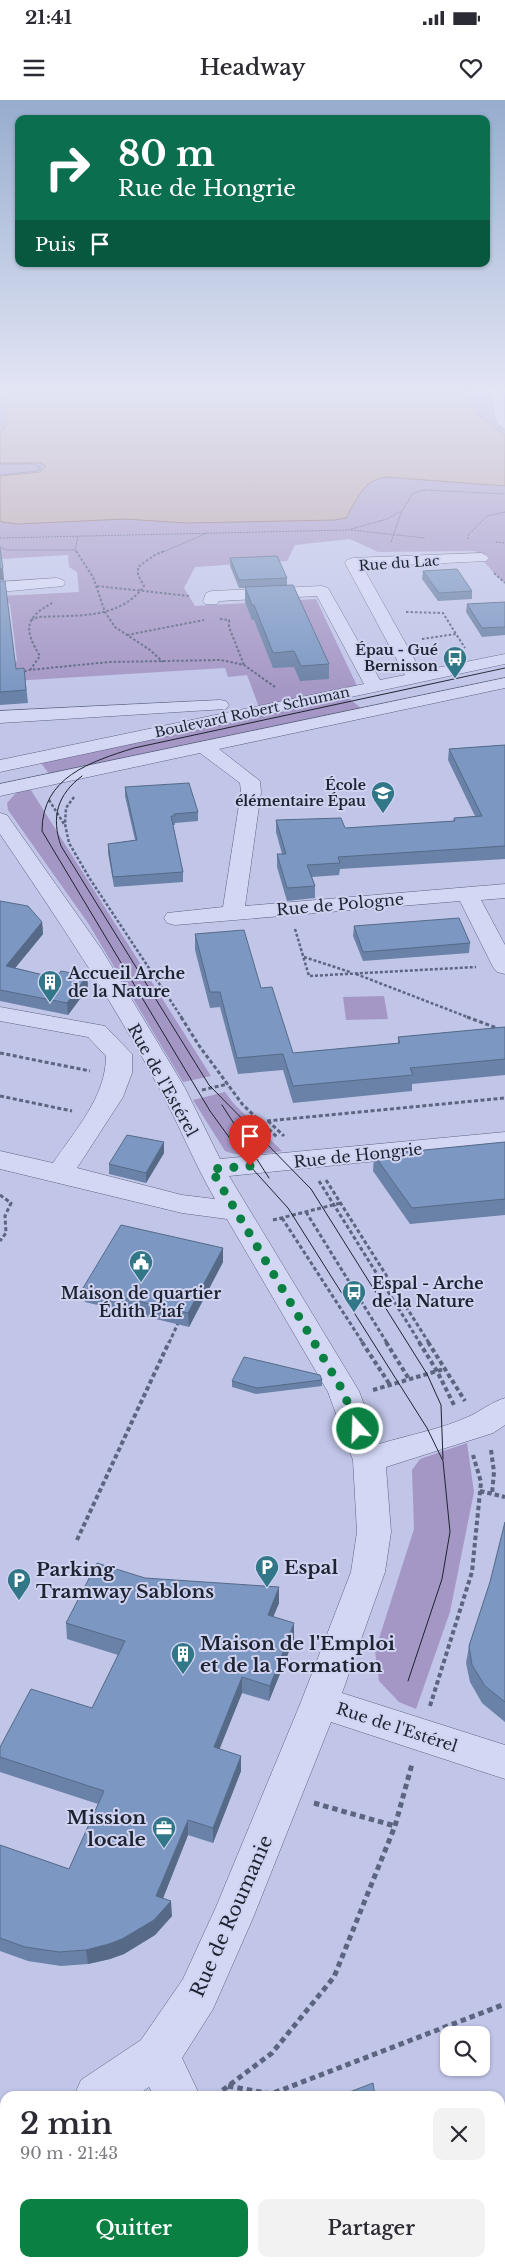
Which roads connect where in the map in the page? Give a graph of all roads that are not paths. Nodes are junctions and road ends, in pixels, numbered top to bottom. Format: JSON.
{"nodes":[{"id":1,"x":481,"y":558,"type":"dead end"},
{"id":2,"x":56,"y":583,"type":"road end"},
{"id":3,"x":0,"y":587,"type":"edge"},
{"id":4,"x":212,"y":599,"type":"road end"},
{"id":5,"x":505,"y":659,"type":"edge"},
{"id":6,"x":415,"y":676,"type":"junction"},
{"id":7,"x":505,"y":683,"type":"edge"},
{"id":8,"x":374,"y":686,"type":"junction"},
{"id":9,"x":242,"y":715,"type":"junction"},
{"id":10,"x":0,"y":717,"type":"edge"},
{"id":11,"x":204,"y":747,"type":"junction"},
{"id":12,"x":0,"y":766,"type":"edge"},
{"id":13,"x":0,"y":790,"type":"edge"},
{"id":14,"x":0,"y":819,"type":"edge"},
{"id":15,"x":505,"y":891,"type":"edge"},
{"id":16,"x":467,"y":894,"type":"junction"},
{"id":17,"x":232,"y":913,"type":"junction"},
{"id":18,"x":175,"y":918,"type":"dead end"},
{"id":19,"x":505,"y":966,"type":"edge"},
{"id":20,"x":0,"y":1014,"type":"edge"},
{"id":21,"x":505,"y":1140,"type":"edge"},
{"id":22,"x":0,"y":1160,"type":"edge"},
{"id":23,"x":211,"y":1169,"type":"junction"},
{"id":24,"x":60,"y":1173,"type":"junction"},
{"id":25,"x":240,"y":1219,"type":"junction"},
{"id":26,"x":484,"y":1421,"type":"edge"},
{"id":27,"x":369,"y":1460,"type":"junction"},
{"id":28,"x":320,"y":1702,"type":"junction"},
{"id":29,"x":505,"y":1762,"type":"edge"},
{"id":30,"x":157,"y":2056,"type":"junction"},
{"id":31,"x":104,"y":2091,"type":"edge"},
{"id":32,"x":175,"y":2091,"type":"edge"}],
"edges":[{"from":1,"to":6,"type":"street","name":"Rue du Lac"},
{"from":2,"to":3,"type":"street"},
{"from":4,"to":8,"type":"street"},
{"from":5,"to":6,"type":"street","name":"Boulevard Robert Schuman"},
{"from":6,"to":8,"type":"street","name":"Boulevard Robert Schuman"},
{"from":7,"to":11,"type":"street","name":"Boulevard Robert Schuman"},
{"from":8,"to":9,"type":"street","name":"Boulevard Robert Schuman"},
{"from":9,"to":10,"type":"street"},
{"from":9,"to":12,"type":"street","name":"Boulevard Robert Schuman"},
{"from":11,"to":13,"type":"street","name":"Boulevard Robert Schuman"},
{"from":11,"to":17,"type":"street"},
{"from":14,"to":23,"type":"street","name":"Rue de l'Estérel"},
{"from":15,"to":16,"type":"street","name":"Rue de Pologne"},
{"from":16,"to":17,"type":"street","name":"Rue de Pologne"},
{"from":16,"to":19,"type":"street"},
{"from":17,"to":18,"type":"street","name":"Rue de Pologne"},
{"from":20,"to":24,"type":"street"},
{"from":21,"to":23,"type":"street","name":"Rue de Hongrie"},
{"from":22,"to":24,"type":"street"},
{"from":23,"to":25,"type":"street","name":"Rue de l'Estérel"},
{"from":24,"to":25,"type":"street"},
{"from":25,"to":27,"type":"street","name":"Rue de l'Estérel"},
{"from":26,"to":27,"type":"street"},
{"from":27,"to":28,"type":"street","name":"Rue de l'Estérel"},
{"from":28,"to":29,"type":"street","name":"Rue de l'Estérel"},
{"from":28,"to":30,"type":"street","name":"Rue de Roumanie"},
{"from":30,"to":31,"type":"street","name":"Rue de Roumanie"},
{"from":30,"to":32,"type":"street"}]}
